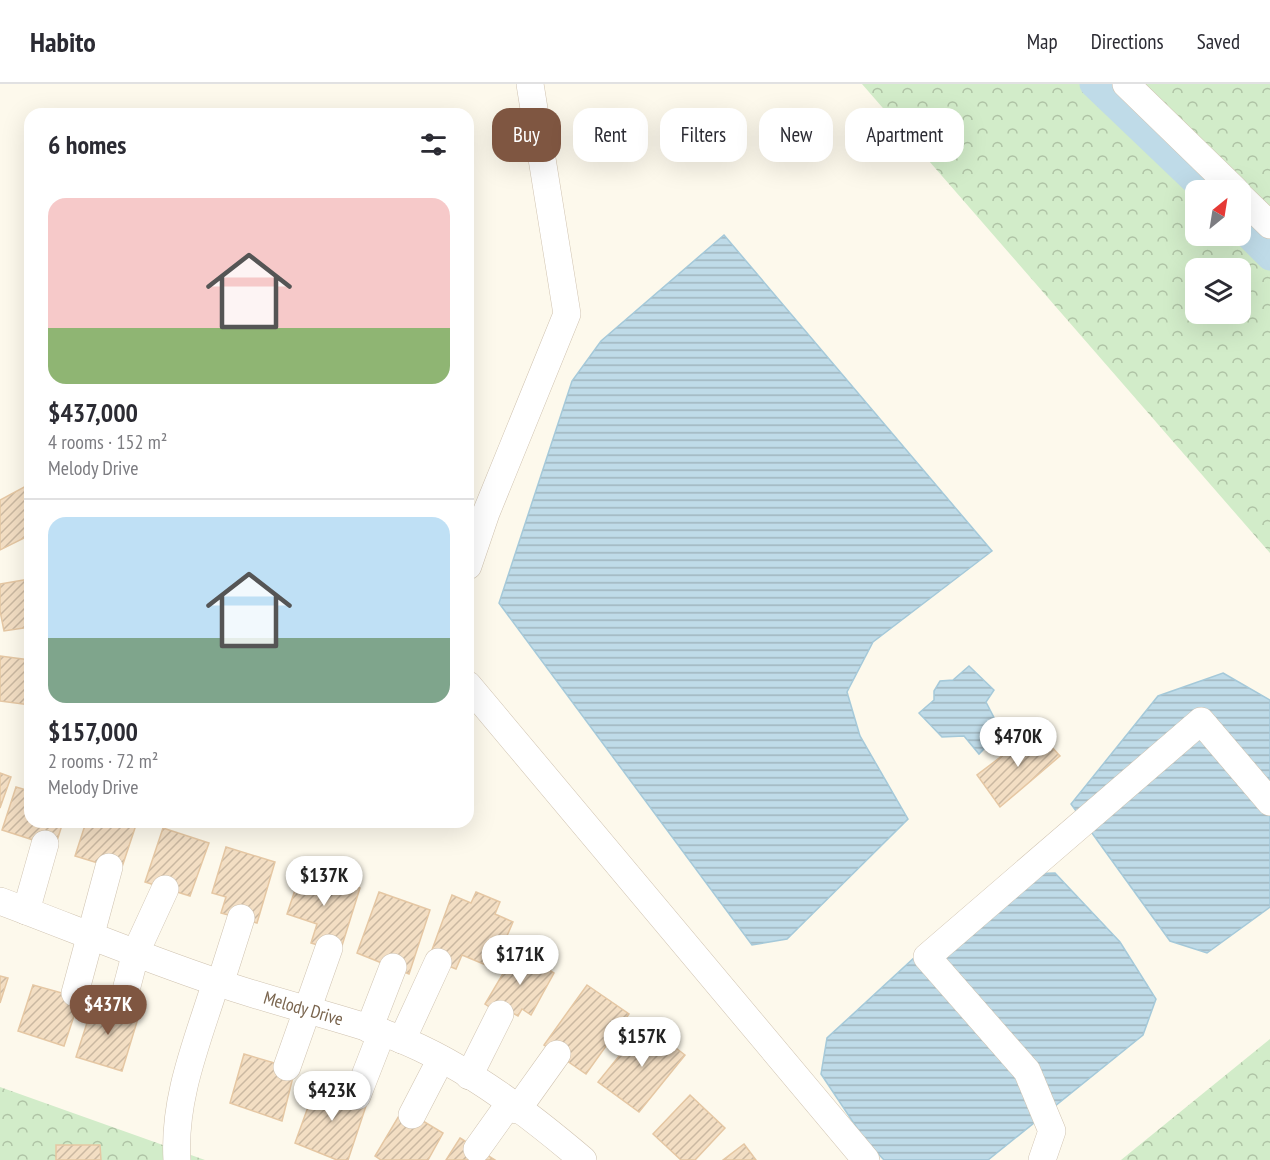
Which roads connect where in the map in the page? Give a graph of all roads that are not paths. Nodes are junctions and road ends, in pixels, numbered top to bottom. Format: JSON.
{"nodes":[{"id":1,"x":530,"y":84,"type":"edge"},
{"id":2,"x":1126,"y":84,"type":"edge"},
{"id":3,"x":1225,"y":180,"type":"edge"},
{"id":4,"x":1251,"y":207,"type":"edge"},
{"id":5,"x":1270,"y":225,"type":"edge"},
{"id":6,"x":474,"y":548,"type":"edge"},
{"id":7,"x":474,"y":692,"type":"edge"},
{"id":8,"x":1270,"y":802,"type":"edge"},
{"id":9,"x":45,"y":844,"type":"dead end"},
{"id":10,"x":109,"y":867,"type":"dead end"},
{"id":11,"x":165,"y":889,"type":"dead end"},
{"id":12,"x":7,"y":905,"type":"edge"},
{"id":13,"x":241,"y":918,"type":"dead end"},
{"id":14,"x":92,"y":936,"type":"junction"},
{"id":15,"x":329,"y":948,"type":"dead end"},
{"id":16,"x":136,"y":952,"type":"junction"},
{"id":17,"x":438,"y":962,"type":"dead end"},
{"id":18,"x":393,"y":967,"type":"dead end"},
{"id":19,"x":218,"y":983,"type":"junction"},
{"id":20,"x":75,"y":993,"type":"dead end"},
{"id":21,"x":306,"y":1008,"type":"junction"},
{"id":22,"x":122,"y":1009,"type":"dead end"},
{"id":23,"x":500,"y":1014,"type":"dead end"},
{"id":24,"x":384,"y":1034,"type":"junction"},
{"id":25,"x":557,"y":1054,"type":"dead end"},
{"id":26,"x":441,"y":1059,"type":"junction"},
{"id":27,"x":287,"y":1067,"type":"dead end"},
{"id":28,"x":469,"y":1076,"type":"junction"},
{"id":29,"x":357,"y":1096,"type":"dead end"},
{"id":30,"x":513,"y":1107,"type":"junction"},
{"id":31,"x":412,"y":1115,"type":"dead end"},
{"id":32,"x":477,"y":1149,"type":"dead end"},
{"id":33,"x":177,"y":1160,"type":"edge"},
{"id":34,"x":583,"y":1160,"type":"edge"},
{"id":35,"x":866,"y":1160,"type":"edge"},
{"id":36,"x":1042,"y":1160,"type":"edge"}],
"edges":[{"from":1,"to":6,"type":"street"},
{"from":2,"to":3,"type":"street"},
{"from":4,"to":5,"type":"street"},
{"from":7,"to":35,"type":"street"},
{"from":8,"to":36,"type":"street"},
{"from":9,"to":12,"type":"street"},
{"from":10,"to":14,"type":"street"},
{"from":11,"to":16,"type":"street"},
{"from":12,"to":14,"type":"street","name":"Melody Drive"},
{"from":13,"to":19,"type":"street"},
{"from":14,"to":16,"type":"street","name":"Melody Drive"},
{"from":14,"to":20,"type":"street"},
{"from":15,"to":21,"type":"street"},
{"from":16,"to":19,"type":"street","name":"Melody Drive"},
{"from":16,"to":22,"type":"street"},
{"from":17,"to":24,"type":"street"},
{"from":18,"to":24,"type":"street"},
{"from":19,"to":21,"type":"street","name":"Melody Drive"},
{"from":19,"to":33,"type":"street"},
{"from":21,"to":24,"type":"street","name":"Melody Drive"},
{"from":21,"to":27,"type":"street"},
{"from":23,"to":28,"type":"street"},
{"from":24,"to":26,"type":"street","name":"Melody Drive"},
{"from":24,"to":29,"type":"street"},
{"from":25,"to":30,"type":"street"},
{"from":26,"to":28,"type":"street","name":"Melody Drive"},
{"from":26,"to":31,"type":"street"},
{"from":28,"to":30,"type":"street","name":"Melody Drive"},
{"from":30,"to":32,"type":"street"},
{"from":30,"to":34,"type":"street","name":"Melody Drive"}]}
